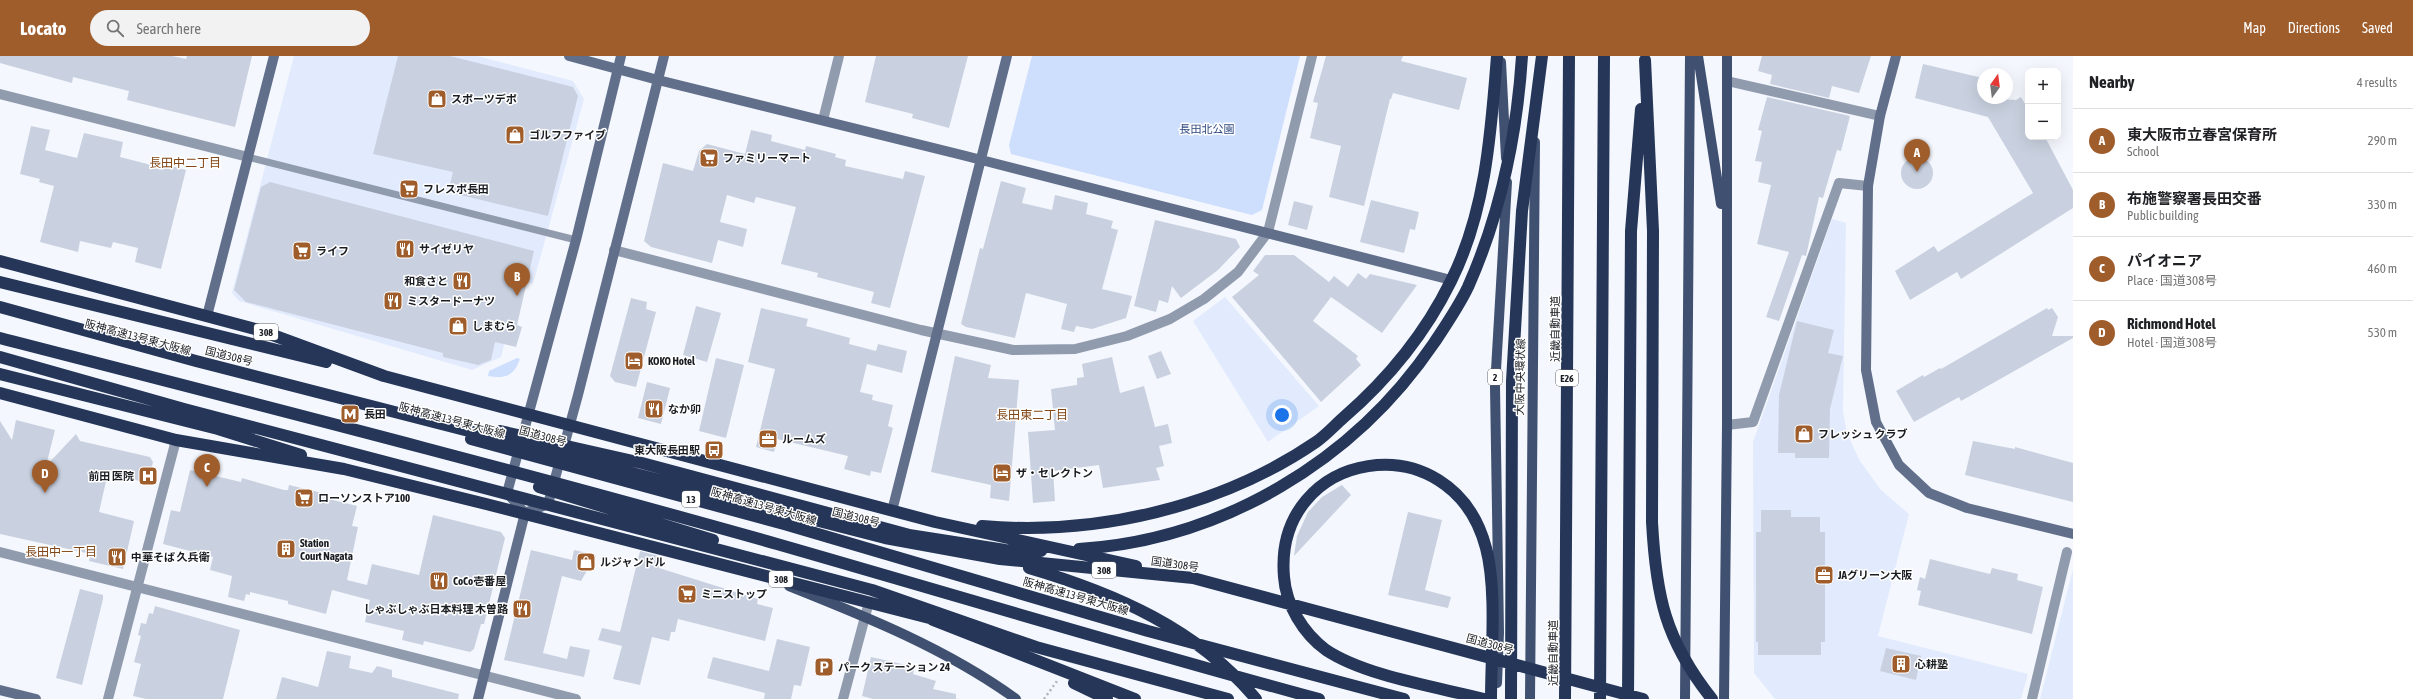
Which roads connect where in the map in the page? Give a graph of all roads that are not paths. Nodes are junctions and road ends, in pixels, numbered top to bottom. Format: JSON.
{"nodes":[{"id":1,"x":274,"y":56,"type":"edge"},
{"id":2,"x":569,"y":56,"type":"edge"},
{"id":3,"x":621,"y":56,"type":"edge"},
{"id":4,"x":664,"y":56,"type":"edge"},
{"id":5,"x":839,"y":56,"type":"edge"},
{"id":6,"x":1007,"y":56,"type":"edge"},
{"id":7,"x":1312,"y":56,"type":"edge"},
{"id":8,"x":1497,"y":56,"type":"edge"},
{"id":9,"x":1500,"y":56,"type":"edge"},
{"id":10,"x":1522,"y":56,"type":"edge"},
{"id":11,"x":1536,"y":56,"type":"edge"},
{"id":12,"x":1542,"y":56,"type":"edge"},
{"id":13,"x":1569,"y":56,"type":"edge"},
{"id":14,"x":1604,"y":56,"type":"edge"},
{"id":15,"x":1690,"y":56,"type":"edge"},
{"id":16,"x":1698,"y":56,"type":"edge"},
{"id":17,"x":1727,"y":56,"type":"edge"},
{"id":18,"x":1896,"y":56,"type":"edge"},
{"id":19,"x":1645,"y":58,"type":"edge"},
{"id":20,"x":618,"y":70,"type":"junction"},
{"id":21,"x":658,"y":80,"type":"junction"},
{"id":22,"x":1726,"y":80,"type":"junction"},
{"id":23,"x":0,"y":94,"type":"edge"},
{"id":24,"x":1880,"y":116,"type":"junction"},
{"id":25,"x":823,"y":120,"type":"junction"},
{"id":26,"x":248,"y":157,"type":"junction"},
{"id":27,"x":981,"y":160,"type":"junction"},
{"id":28,"x":1868,"y":186,"type":"junction"},
{"id":29,"x":1268,"y":232,"type":"junction"},
{"id":30,"x":1726,"y":236,"type":"junction"},
{"id":31,"x":576,"y":240,"type":"junction"},
{"id":32,"x":614,"y":250,"type":"junction"},
{"id":33,"x":0,"y":261,"type":"edge"},
{"id":34,"x":1452,"y":280,"type":"junction"},
{"id":35,"x":0,"y":282,"type":"edge"},
{"id":36,"x":0,"y":308,"type":"edge"},
{"id":37,"x":0,"y":314,"type":"edge"},
{"id":38,"x":207,"y":316,"type":"junction"},
{"id":39,"x":938,"y":334,"type":"junction"},
{"id":40,"x":0,"y":338,"type":"edge"},
{"id":41,"x":0,"y":357,"type":"edge"},
{"id":42,"x":0,"y":374,"type":"edge"},
{"id":43,"x":384,"y":376,"type":"junction"},
{"id":44,"x":0,"y":393,"type":"edge"},
{"id":45,"x":376,"y":413,"type":"junction"},
{"id":46,"x":529,"y":414,"type":"junction"},
{"id":47,"x":1727,"y":425,"type":"junction"},
{"id":48,"x":570,"y":426,"type":"junction"},
{"id":49,"x":368,"y":433,"type":"junction"},
{"id":50,"x":176,"y":440,"type":"junction"},
{"id":51,"x":521,"y":443,"type":"junction"},
{"id":52,"x":562,"y":455,"type":"junction"},
{"id":53,"x":344,"y":469,"type":"junction"},
{"id":54,"x":508,"y":493,"type":"junction"},
{"id":55,"x":548,"y":504,"type":"junction"},
{"id":56,"x":892,"y":511,"type":"junction"},
{"id":57,"x":525,"y":513,"type":"junction"},
{"id":58,"x":935,"y":522,"type":"junction"},
{"id":59,"x":906,"y":534,"type":"junction"},
{"id":60,"x":2073,"y":534,"type":"edge"},
{"id":61,"x":0,"y":552,"type":"edge"},
{"id":62,"x":2067,"y":552,"type":"dead end"},
{"id":63,"x":692,"y":556,"type":"junction"},
{"id":64,"x":1193,"y":578,"type":"junction"},
{"id":65,"x":137,"y":586,"type":"junction"},
{"id":66,"x":869,"y":602,"type":"junction"},
{"id":67,"x":866,"y":617,"type":"junction"},
{"id":68,"x":941,"y":624,"type":"junction"},
{"id":69,"x":1036,"y":647,"type":"junction"},
{"id":70,"x":1498,"y":660,"type":"junction"},
{"id":71,"x":484,"y":676,"type":"junction"},
{"id":72,"x":0,"y":690,"type":"edge"},
{"id":73,"x":10,"y":696,"type":"edge"},
{"id":74,"x":36,"y":699,"type":"edge"},
{"id":75,"x":108,"y":699,"type":"edge"},
{"id":76,"x":478,"y":699,"type":"edge"},
{"id":77,"x":576,"y":699,"type":"edge"},
{"id":78,"x":843,"y":699,"type":"edge"},
{"id":79,"x":1016,"y":699,"type":"edge"},
{"id":80,"x":1107,"y":699,"type":"edge"},
{"id":81,"x":1135,"y":699,"type":"edge"},
{"id":82,"x":1228,"y":699,"type":"edge"},
{"id":83,"x":1256,"y":699,"type":"edge"},
{"id":84,"x":1319,"y":699,"type":"edge"},
{"id":85,"x":1404,"y":699,"type":"edge"},
{"id":86,"x":1484,"y":699,"type":"edge"},
{"id":87,"x":1491,"y":699,"type":"edge"},
{"id":88,"x":1496,"y":699,"type":"edge"},
{"id":89,"x":1511,"y":699,"type":"edge"},
{"id":90,"x":1530,"y":699,"type":"edge"},
{"id":91,"x":1565,"y":699,"type":"edge"},
{"id":92,"x":1600,"y":699,"type":"edge"},
{"id":93,"x":1628,"y":699,"type":"edge"},
{"id":94,"x":1643,"y":699,"type":"edge"},
{"id":95,"x":1685,"y":699,"type":"edge"},
{"id":96,"x":1712,"y":699,"type":"edge"},
{"id":97,"x":1724,"y":699,"type":"edge"},
{"id":98,"x":2032,"y":699,"type":"edge"}],
"edges":[{"from":1,"to":26,"type":"street"},
{"from":2,"to":20,"type":"street"},
{"from":3,"to":20,"type":"street"},
{"from":4,"to":21,"type":"street"},
{"from":5,"to":25,"type":"street"},
{"from":6,"to":27,"type":"street"},
{"from":7,"to":29,"type":"street"},
{"from":8,"to":34,"type":"highway"},
{"from":9,"to":70,"type":"main road","number":"2"},
{"from":10,"to":59,"type":"highway"},
{"from":11,"to":90,"type":"main road","name":"大阪中央環状線"},
{"from":12,"to":89,"type":"highway"},
{"from":13,"to":91,"type":"highway","name":"近畿自動車道","number":"E26"},
{"from":14,"to":92,"type":"highway"},
{"from":15,"to":95,"type":"main road"},
{"from":16,"to":30,"type":"main road"},
{"from":17,"to":22,"type":"main road"},
{"from":18,"to":24,"type":"street"},
{"from":19,"to":93,"type":"highway"},
{"from":19,"to":96,"type":"highway"},
{"from":20,"to":21,"type":"street"},
{"from":20,"to":31,"type":"street"},
{"from":21,"to":25,"type":"street"},
{"from":21,"to":32,"type":"street"},
{"from":22,"to":24,"type":"street"},
{"from":22,"to":30,"type":"main road"},
{"from":23,"to":26,"type":"street"},
{"from":24,"to":28,"type":"street"},
{"from":25,"to":27,"type":"street"},
{"from":26,"to":31,"type":"lane"},
{"from":26,"to":38,"type":"street"},
{"from":27,"to":29,"type":"street"},
{"from":27,"to":39,"type":"street"},
{"from":28,"to":47,"type":"street"},
{"from":28,"to":60,"type":"street"},
{"from":29,"to":34,"type":"street"},
{"from":29,"to":39,"type":"street"},
{"from":30,"to":47,"type":"main road"},
{"from":31,"to":46,"type":"street"},
{"from":32,"to":39,"type":"street"},
{"from":32,"to":48,"type":"street"},
{"from":33,"to":38,"type":"highway","number":"308"},
{"from":34,"to":58,"type":"highway"},
{"from":35,"to":43,"type":"highway"},
{"from":36,"to":51,"type":"highway","name":"国道308号","number":"308"},
{"from":37,"to":45,"type":"highway","name":"阪神高速13号東大阪線","number":"13"},
{"from":38,"to":43,"type":"highway","number":"308"},
{"from":39,"to":56,"type":"street"},
{"from":40,"to":49,"type":"highway","number":"13"},
{"from":41,"to":54,"type":"highway","number":"308"},
{"from":42,"to":53,"type":"highway"},
{"from":43,"to":46,"type":"highway","number":"308"},
{"from":44,"to":50,"type":"highway","number":"308"},
{"from":45,"to":59,"type":"highway"},
{"from":45,"to":85,"type":"highway","name":"阪神高速13号東大阪線","number":"13"},
{"from":46,"to":48,"type":"highway","number":"308"},
{"from":46,"to":51,"type":"street"},
{"from":47,"to":97,"type":"main road"},
{"from":48,"to":52,"type":"street"},
{"from":48,"to":56,"type":"highway","number":"308"},
{"from":49,"to":68,"type":"highway"},
{"from":49,"to":84,"type":"highway","number":"13"},
{"from":50,"to":53,"type":"highway","number":"308"},
{"from":50,"to":65,"type":"street"},
{"from":51,"to":52,"type":"highway","name":"国道308号","number":"308"},
{"from":51,"to":54,"type":"street"},
{"from":52,"to":55,"type":"street"},
{"from":52,"to":64,"type":"highway","name":"国道308号","number":"308"},
{"from":53,"to":57,"type":"highway","number":"308"},
{"from":54,"to":55,"type":"highway","number":"308"},
{"from":54,"to":57,"type":"street"},
{"from":55,"to":57,"type":"street"},
{"from":55,"to":69,"type":"highway","number":"308"},
{"from":56,"to":58,"type":"highway","number":"308"},
{"from":57,"to":63,"type":"highway","number":"308"},
{"from":57,"to":71,"type":"street"},
{"from":58,"to":64,"type":"highway","number":"308"},
{"from":59,"to":83,"type":"highway"},
{"from":61,"to":65,"type":"street"},
{"from":62,"to":98,"type":"street"},
{"from":63,"to":66,"type":"highway","number":"308"},
{"from":63,"to":67,"type":"main road"},
{"from":64,"to":70,"type":"highway","name":"国道308号","number":"308"},
{"from":65,"to":71,"type":"street"},
{"from":65,"to":75,"type":"street"},
{"from":66,"to":67,"type":"street"},
{"from":66,"to":69,"type":"highway","number":"308"},
{"from":67,"to":78,"type":"street"},
{"from":67,"to":79,"type":"main road"},
{"from":68,"to":80,"type":"highway"},
{"from":68,"to":81,"type":"highway"},
{"from":69,"to":82,"type":"highway","number":"308"},
{"from":70,"to":88,"type":"main road","number":"2"},
{"from":70,"to":94,"type":"highway","name":"国道308号","number":"308"},
{"from":71,"to":76,"type":"street"},
{"from":71,"to":77,"type":"street"},
{"from":72,"to":73,"type":"street"},
{"from":73,"to":74,"type":"street"},
{"from":86,"to":87,"type":"highway"}]}
